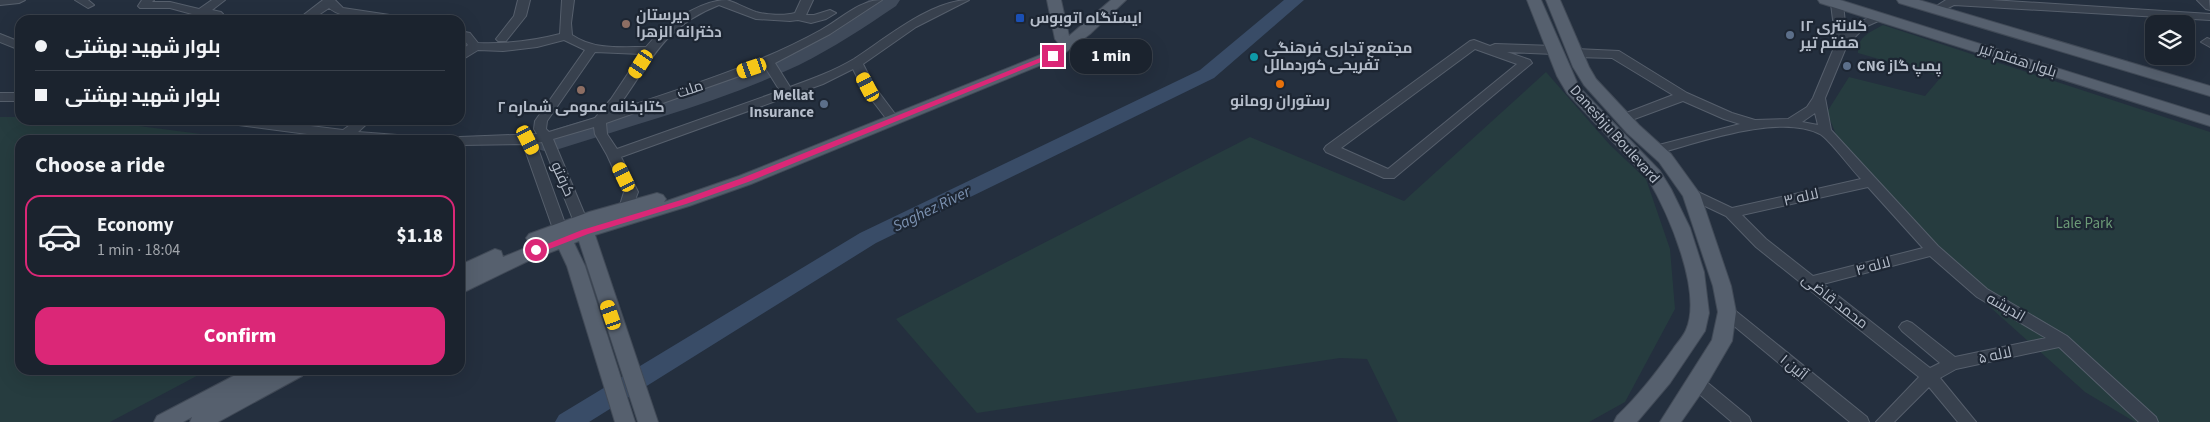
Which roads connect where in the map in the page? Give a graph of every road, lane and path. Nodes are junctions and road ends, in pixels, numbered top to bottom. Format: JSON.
{"nodes":[{"id":1,"x":19,"y":0,"type":"edge"},
{"id":2,"x":148,"y":0,"type":"edge"},
{"id":3,"x":219,"y":0,"type":"edge"},
{"id":4,"x":524,"y":0,"type":"edge"},
{"id":5,"x":568,"y":0,"type":"edge"},
{"id":6,"x":807,"y":0,"type":"edge"},
{"id":7,"x":876,"y":0,"type":"edge"},
{"id":8,"x":963,"y":0,"type":"edge"},
{"id":9,"x":1054,"y":0,"type":"edge"},
{"id":10,"x":1107,"y":0,"type":"edge"},
{"id":11,"x":1119,"y":0,"type":"edge"},
{"id":12,"x":1534,"y":0,"type":"edge"},
{"id":13,"x":1553,"y":0,"type":"edge"},
{"id":14,"x":1904,"y":0,"type":"edge"},
{"id":15,"x":1950,"y":0,"type":"edge"},
{"id":16,"x":2112,"y":0,"type":"edge"},
{"id":17,"x":2204,"y":0,"type":"edge"},
{"id":18,"x":0,"y":2,"type":"edge"},
{"id":19,"x":329,"y":2,"type":"edge"},
{"id":20,"x":728,"y":2,"type":"edge"},
{"id":21,"x":1831,"y":2,"type":"edge"},
{"id":22,"x":1994,"y":2,"type":"edge"},
{"id":23,"x":698,"y":3,"type":"edge"},
{"id":24,"x":2210,"y":6,"type":"edge"},
{"id":25,"x":1936,"y":10,"type":"junction"},
{"id":26,"x":830,"y":13,"type":"dead end"},
{"id":27,"x":2123,"y":13,"type":"junction"},
{"id":28,"x":217,"y":14,"type":"dead end"},
{"id":29,"x":194,"y":15,"type":"edge"},
{"id":30,"x":197,"y":15,"type":"edge"},
{"id":31,"x":206,"y":15,"type":"edge"},
{"id":32,"x":310,"y":15,"type":"edge"},
{"id":33,"x":368,"y":15,"type":"edge"},
{"id":34,"x":800,"y":16,"type":"junction"},
{"id":35,"x":1881,"y":16,"type":"junction"},
{"id":36,"x":2210,"y":17,"type":"edge"},
{"id":37,"x":1926,"y":30,"type":"junction"},
{"id":38,"x":465,"y":35,"type":"edge"},
{"id":39,"x":566,"y":36,"type":"junction"},
{"id":40,"x":0,"y":38,"type":"edge"},
{"id":41,"x":502,"y":38,"type":"dead end"},
{"id":42,"x":1065,"y":41,"type":"junction"},
{"id":43,"x":1842,"y":43,"type":"junction"},
{"id":44,"x":15,"y":44,"type":"edge"},
{"id":45,"x":475,"y":46,"type":"junction"},
{"id":46,"x":1486,"y":48,"type":"junction"},
{"id":47,"x":592,"y":49,"type":"junction"},
{"id":48,"x":650,"y":51,"type":"junction"},
{"id":49,"x":1555,"y":51,"type":"junction"},
{"id":50,"x":465,"y":53,"type":"edge"},
{"id":51,"x":1576,"y":53,"type":"junction"},
{"id":52,"x":1501,"y":54,"type":"junction"},
{"id":53,"x":768,"y":62,"type":"junction"},
{"id":54,"x":856,"y":64,"type":"junction"},
{"id":55,"x":2210,"y":91,"type":"edge"},
{"id":56,"x":787,"y":92,"type":"junction"},
{"id":57,"x":1683,"y":96,"type":"junction"},
{"id":58,"x":0,"y":97,"type":"edge"},
{"id":59,"x":15,"y":97,"type":"edge"},
{"id":60,"x":1819,"y":98,"type":"junction"},
{"id":61,"x":889,"y":114,"type":"junction"},
{"id":62,"x":1625,"y":118,"type":"junction"},
{"id":63,"x":599,"y":121,"type":"junction"},
{"id":64,"x":2210,"y":121,"type":"edge"},
{"id":65,"x":1791,"y":123,"type":"junction"},
{"id":66,"x":1755,"y":124,"type":"junction"},
{"id":67,"x":299,"y":125,"type":"edge"},
{"id":68,"x":358,"y":125,"type":"edge"},
{"id":69,"x":1825,"y":131,"type":"junction"},
{"id":70,"x":345,"y":135,"type":"joint"},
{"id":71,"x":546,"y":137,"type":"junction"},
{"id":72,"x":528,"y":140,"type":"junction"},
{"id":73,"x":465,"y":141,"type":"edge"},
{"id":74,"x":1656,"y":150,"type":"junction"},
{"id":75,"x":614,"y":155,"type":"junction"},
{"id":76,"x":1872,"y":181,"type":"junction"},
{"id":77,"x":1691,"y":194,"type":"junction"},
{"id":78,"x":628,"y":205,"type":"junction"},
{"id":79,"x":1731,"y":213,"type":"junction"},
{"id":80,"x":583,"y":226,"type":"junction"},
{"id":81,"x":561,"y":234,"type":"junction"},
{"id":82,"x":1934,"y":250,"type":"junction"},
{"id":83,"x":584,"y":264,"type":"junction"},
{"id":84,"x":465,"y":271,"type":"edge"},
{"id":85,"x":1812,"y":282,"type":"junction"},
{"id":86,"x":465,"y":284,"type":"edge"},
{"id":87,"x":1728,"y":312,"type":"junction"},
{"id":88,"x":1907,"y":327,"type":"dead end"},
{"id":89,"x":2062,"y":340,"type":"junction"},
{"id":90,"x":1952,"y":364,"type":"junction"},
{"id":91,"x":253,"y":375,"type":"edge"},
{"id":92,"x":286,"y":375,"type":"edge"},
{"id":93,"x":1929,"y":376,"type":"junction"},
{"id":94,"x":1697,"y":383,"type":"junction"},
{"id":95,"x":164,"y":422,"type":"edge"},
{"id":96,"x":200,"y":422,"type":"edge"},
{"id":97,"x":625,"y":422,"type":"edge"},
{"id":98,"x":648,"y":422,"type":"edge"},
{"id":99,"x":1624,"y":422,"type":"edge"},
{"id":100,"x":1670,"y":422,"type":"edge"},
{"id":101,"x":1743,"y":422,"type":"edge"},
{"id":102,"x":1861,"y":422,"type":"edge"},
{"id":103,"x":1884,"y":422,"type":"edge"},
{"id":104,"x":1968,"y":422,"type":"edge"},
{"id":105,"x":2150,"y":422,"type":"edge"}],
"edges":[{"from":1,"to":18,"type":"street"},
{"from":2,"to":29,"type":"street"},
{"from":3,"to":30,"type":"street"},
{"from":4,"to":41,"type":"street"},
{"from":5,"to":39,"type":"street"},
{"from":6,"to":34,"type":"street"},
{"from":7,"to":53,"type":"street","name":"ملت"},
{"from":8,"to":54,"type":"street"},
{"from":9,"to":42,"type":"main road"},
{"from":10,"to":42,"type":"main road"},
{"from":11,"to":42,"type":"main road"},
{"from":12,"to":49,"type":"main road","name":"Daneshju Boulevard"},
{"from":13,"to":51,"type":"main road","name":"Daneshju Boulevard"},
{"from":14,"to":25,"type":"main road","name":"بلوار هفتم تیر"},
{"from":15,"to":22,"type":"street"},
{"from":15,"to":25,"type":"street"},
{"from":16,"to":27,"type":"street"},
{"from":17,"to":24,"type":"street"},
{"from":19,"to":32,"type":"street"},
{"from":19,"to":33,"type":"street"},
{"from":20,"to":23,"type":"street"},
{"from":20,"to":34,"type":"street"},
{"from":21,"to":35,"type":"main road","name":"بلوار هفتم تیر"},
{"from":21,"to":43,"type":"street"},
{"from":22,"to":27,"type":"street"},
{"from":23,"to":48,"type":"street"},
{"from":25,"to":37,"type":"main road"},
{"from":25,"to":55,"type":"main road","name":"بلوار هفتم تیر"},
{"from":26,"to":34,"type":"street"},
{"from":27,"to":36,"type":"street"},
{"from":28,"to":31,"type":"street"},
{"from":35,"to":37,"type":"main road","name":"بلوار هفتم تیر"},
{"from":35,"to":43,"type":"street"},
{"from":37,"to":64,"type":"main road","name":"بلوار هفتم تیر"},
{"from":38,"to":45,"type":"street"},
{"from":39,"to":45,"type":"street"},
{"from":39,"to":47,"type":"street"},
{"from":40,"to":44,"type":"street"},
{"from":42,"to":61,"type":"main road"},
{"from":42,"to":80,"type":"main road"},
{"from":43,"to":60,"type":"street"},
{"from":45,"to":50,"type":"street"},
{"from":46,"to":49,"type":"street"},
{"from":46,"to":52,"type":"street"},
{"from":46,"to":52,"type":"street"},
{"from":47,"to":48,"type":"street"},
{"from":47,"to":71,"type":"street"},
{"from":48,"to":63,"type":"street"},
{"from":49,"to":51,"type":"main road"},
{"from":49,"to":52,"type":"street"},
{"from":49,"to":99,"type":"main road","name":"Daneshju Boulevard"},
{"from":51,"to":57,"type":"street"},
{"from":51,"to":62,"type":"main road","name":"Daneshju Boulevard"},
{"from":53,"to":56,"type":"street"},
{"from":53,"to":63,"type":"street","name":"ملت"},
{"from":54,"to":56,"type":"street"},
{"from":54,"to":61,"type":"street"},
{"from":56,"to":75,"type":"street"},
{"from":57,"to":62,"type":"street"},
{"from":57,"to":66,"type":"street"},
{"from":58,"to":59,"type":"street"},
{"from":60,"to":65,"type":"street"},
{"from":60,"to":69,"type":"street"},
{"from":61,"to":78,"type":"main road"},
{"from":62,"to":74,"type":"main road","name":"Daneshju Boulevard"},
{"from":63,"to":71,"type":"street","name":"ملت"},
{"from":63,"to":75,"type":"street"},
{"from":65,"to":66,"type":"street"},
{"from":65,"to":69,"type":"street"},
{"from":66,"to":74,"type":"street"},
{"from":67,"to":70,"type":"street"},
{"from":68,"to":70,"type":"street"},
{"from":69,"to":76,"type":"street","name":"اندیشه"},
{"from":71,"to":72,"type":"street","name":"ملت"},
{"from":71,"to":80,"type":"street","name":"کرفتو"},
{"from":72,"to":73,"type":"street","name":"ملت"},
{"from":72,"to":81,"type":"street"},
{"from":74,"to":77,"type":"main road","name":"Daneshju Boulevard"},
{"from":75,"to":78,"type":"street"},
{"from":76,"to":79,"type":"street","name":"لاله ۳"},
{"from":76,"to":82,"type":"street","name":"اندیشه"},
{"from":77,"to":79,"type":"street","name":"محمد قاضی"},
{"from":77,"to":87,"type":"main road","name":"Daneshju Boulevard"},
{"from":78,"to":80,"type":"main road"},
{"from":79,"to":85,"type":"street","name":"محمد قاضی"},
{"from":80,"to":81,"type":"main road"},
{"from":80,"to":83,"type":"main road"},
{"from":81,"to":83,"type":"main road"},
{"from":81,"to":84,"type":"main road"},
{"from":81,"to":86,"type":"main road"},
{"from":82,"to":85,"type":"street","name":"لاله ۴"},
{"from":82,"to":89,"type":"street","name":"اندیشه"},
{"from":83,"to":97,"type":"main road"},
{"from":83,"to":98,"type":"main road"},
{"from":85,"to":93,"type":"street","name":"محمد قاضی"},
{"from":87,"to":94,"type":"main road","name":"Daneshju Boulevard"},
{"from":87,"to":102,"type":"street","name":"آئین ۱"},
{"from":88,"to":90,"type":"street"},
{"from":89,"to":90,"type":"street","name":"لاله ۵"},
{"from":89,"to":105,"type":"street","name":"اندیشه"},
{"from":90,"to":93,"type":"street","name":"لاله ۵"},
{"from":91,"to":95,"type":"main road"},
{"from":92,"to":96,"type":"main road"},
{"from":93,"to":103,"type":"street","name":"لاله ۵"},
{"from":93,"to":104,"type":"street","name":"محمد قاضی"},
{"from":94,"to":100,"type":"main road","name":"Daneshju Boulevard"},
{"from":94,"to":101,"type":"street"}]}
